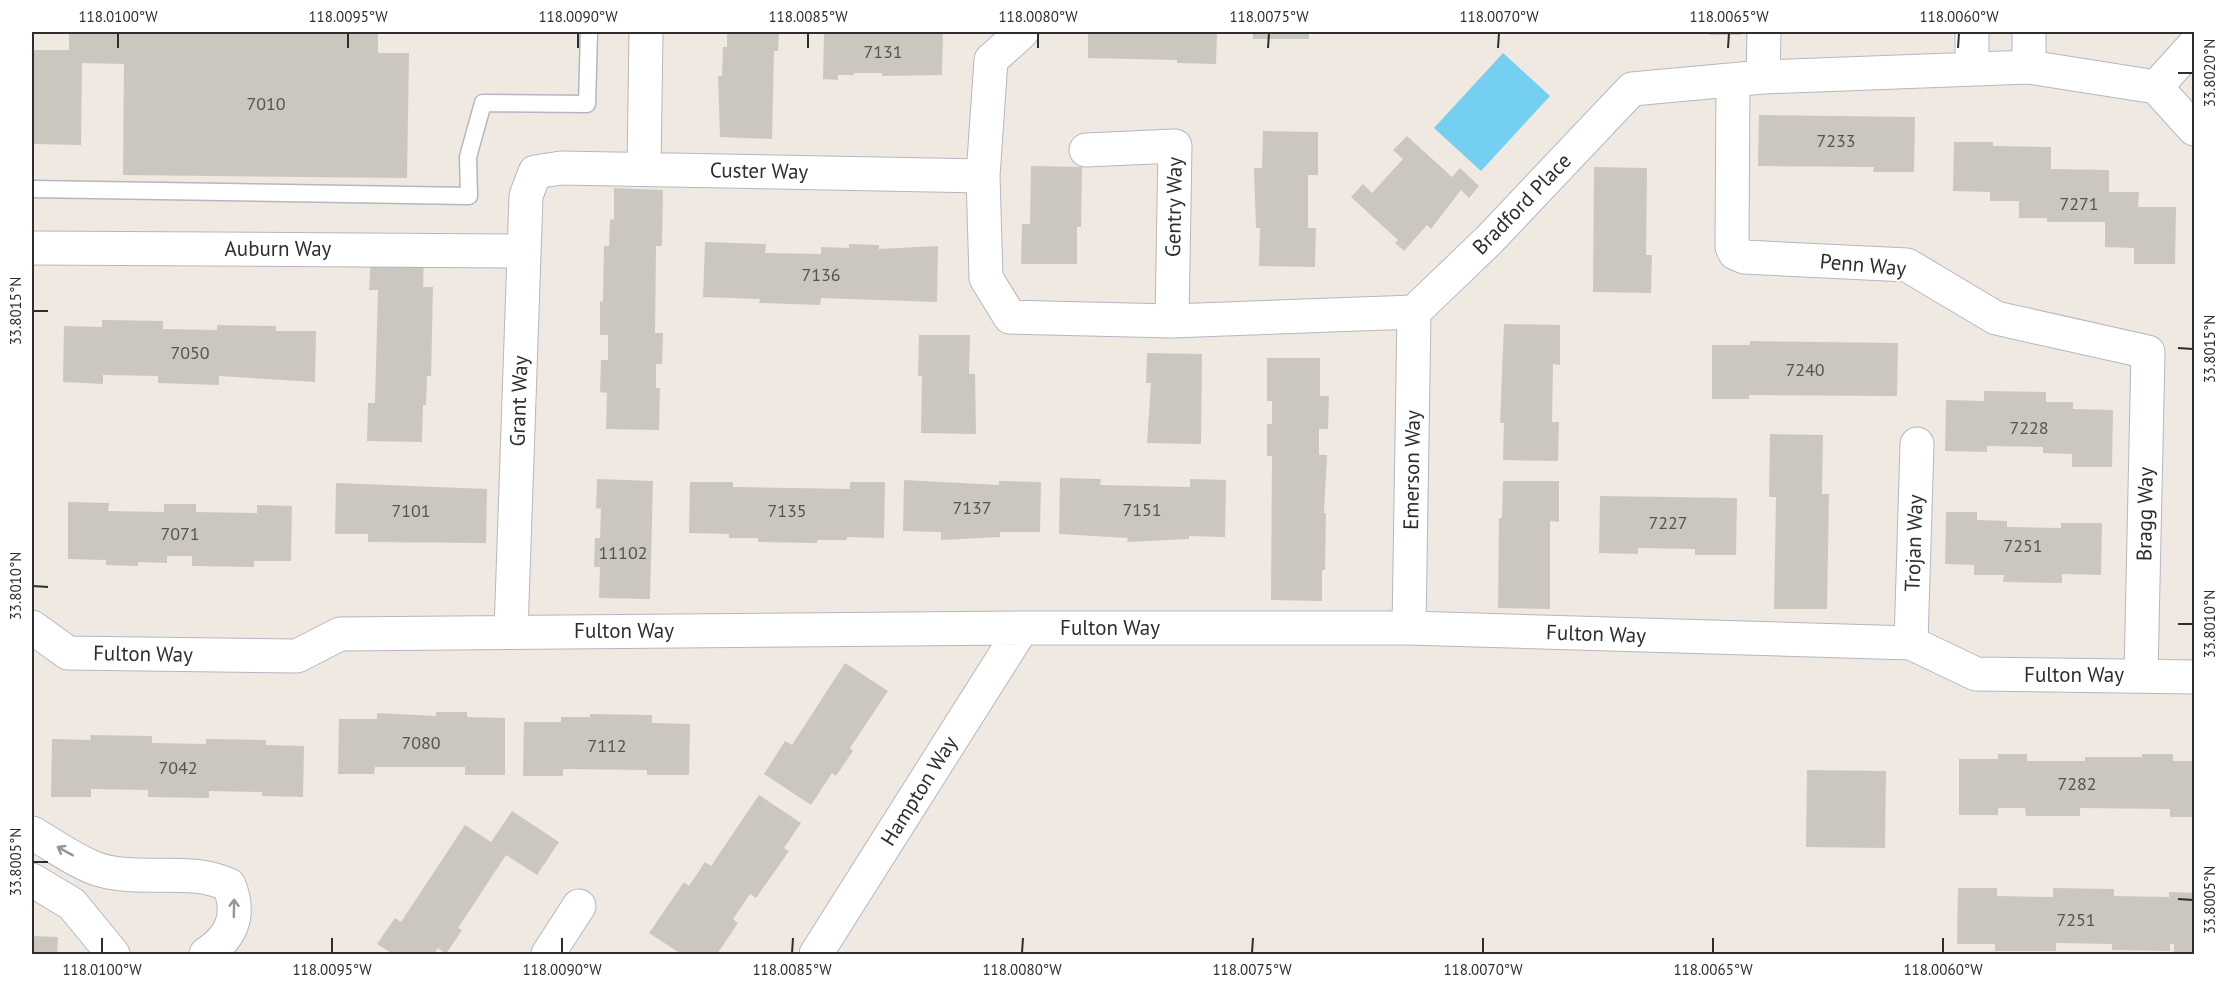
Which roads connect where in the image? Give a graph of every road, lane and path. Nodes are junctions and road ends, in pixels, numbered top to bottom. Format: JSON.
{"nodes":[{"id":1,"x":589,"y":32,"type":"edge"},
{"id":2,"x":646,"y":32,"type":"edge"},
{"id":3,"x":1022,"y":32,"type":"edge"},
{"id":4,"x":1764,"y":32,"type":"edge"},
{"id":5,"x":1972,"y":32,"type":"edge"},
{"id":6,"x":2029,"y":32,"type":"edge"},
{"id":7,"x":2194,"y":45,"type":"edge"},
{"id":8,"x":2029,"y":67,"type":"junction"},
{"id":9,"x":1972,"y":69,"type":"junction"},
{"id":10,"x":1748,"y":78,"type":"junction"},
{"id":11,"x":2156,"y":87,"type":"junction"},
{"id":12,"x":2194,"y":129,"type":"edge"},
{"id":13,"x":1086,"y":150,"type":"dead end"},
{"id":14,"x":644,"y":169,"type":"junction"},
{"id":15,"x":535,"y":172,"type":"joint"},
{"id":16,"x":983,"y":176,"type":"junction"},
{"id":17,"x":32,"y":189,"type":"edge"},
{"id":18,"x":32,"y":248,"type":"edge"},
{"id":19,"x":524,"y":250,"type":"junction"},
{"id":20,"x":1414,"y":312,"type":"junction"},
{"id":21,"x":1172,"y":321,"type":"junction"},
{"id":22,"x":2148,"y":352,"type":"joint"},
{"id":23,"x":1917,"y":444,"type":"dead end"},
{"id":24,"x":32,"y":627,"type":"edge"},
{"id":25,"x":1022,"y":628,"type":"junction"},
{"id":26,"x":1409,"y":628,"type":"junction"},
{"id":27,"x":511,"y":632,"type":"junction"},
{"id":28,"x":1911,"y":643,"type":"junction"},
{"id":29,"x":2141,"y":675,"type":"junction"},
{"id":30,"x":2194,"y":676,"type":"edge"},
{"id":31,"x":32,"y":833,"type":"edge"},
{"id":32,"x":97,"y":869,"type":"junction"},
{"id":33,"x":32,"y":880,"type":"edge"},
{"id":34,"x":72,"y":904,"type":"junction"},
{"id":35,"x":579,"y":906,"type":"dead end"},
{"id":36,"x":113,"y":954,"type":"edge"},
{"id":37,"x":206,"y":954,"type":"edge"},
{"id":38,"x":548,"y":954,"type":"edge"},
{"id":39,"x":816,"y":954,"type":"edge"}],
"edges":[{"from":1,"to":17,"type":"lane"},
{"from":2,"to":14,"type":"street"},
{"from":3,"to":16,"type":"street"},
{"from":4,"to":10,"type":"street"},
{"from":5,"to":9,"type":"street"},
{"from":6,"to":8,"type":"street"},
{"from":7,"to":11,"type":"street"},
{"from":8,"to":9,"type":"street","name":"Bradford Place"},
{"from":8,"to":11,"type":"street","name":"Bradford Place"},
{"from":9,"to":10,"type":"street","name":"Bradford Place"},
{"from":10,"to":20,"type":"street","name":"Bradford Place"},
{"from":10,"to":22,"type":"street","name":"Penn Way"},
{"from":11,"to":12,"type":"street"},
{"from":13,"to":21,"type":"street","name":"Gentry Way"},
{"from":14,"to":15,"type":"street","name":"Custer Way"},
{"from":14,"to":16,"type":"street","name":"Custer Way"},
{"from":15,"to":19,"type":"street","name":"Grant Way"},
{"from":16,"to":21,"type":"street"},
{"from":18,"to":19,"type":"street","name":"Auburn Way"},
{"from":19,"to":27,"type":"street","name":"Grant Way"},
{"from":20,"to":21,"type":"street"},
{"from":20,"to":26,"type":"street","name":"Emerson Way"},
{"from":22,"to":29,"type":"street","name":"Bragg Way"},
{"from":23,"to":28,"type":"street","name":"Trojan Way"},
{"from":24,"to":27,"type":"street","name":"Fulton Way"},
{"from":25,"to":26,"type":"street","name":"Fulton Way"},
{"from":25,"to":27,"type":"street","name":"Fulton Way"},
{"from":25,"to":39,"type":"street","name":"Hampton Way"},
{"from":26,"to":28,"type":"street","name":"Fulton Way"},
{"from":28,"to":29,"type":"street","name":"Fulton Way"},
{"from":29,"to":30,"type":"street","name":"Fulton Way"},
{"from":32,"to":31,"type":"street","one_way":true},
{"from":32,"to":34,"type":"street"},
{"from":37,"to":32,"type":"street","one_way":true},
{"from":33,"to":34,"type":"street"},
{"from":34,"to":36,"type":"street"},
{"from":35,"to":38,"type":"street"}]}
